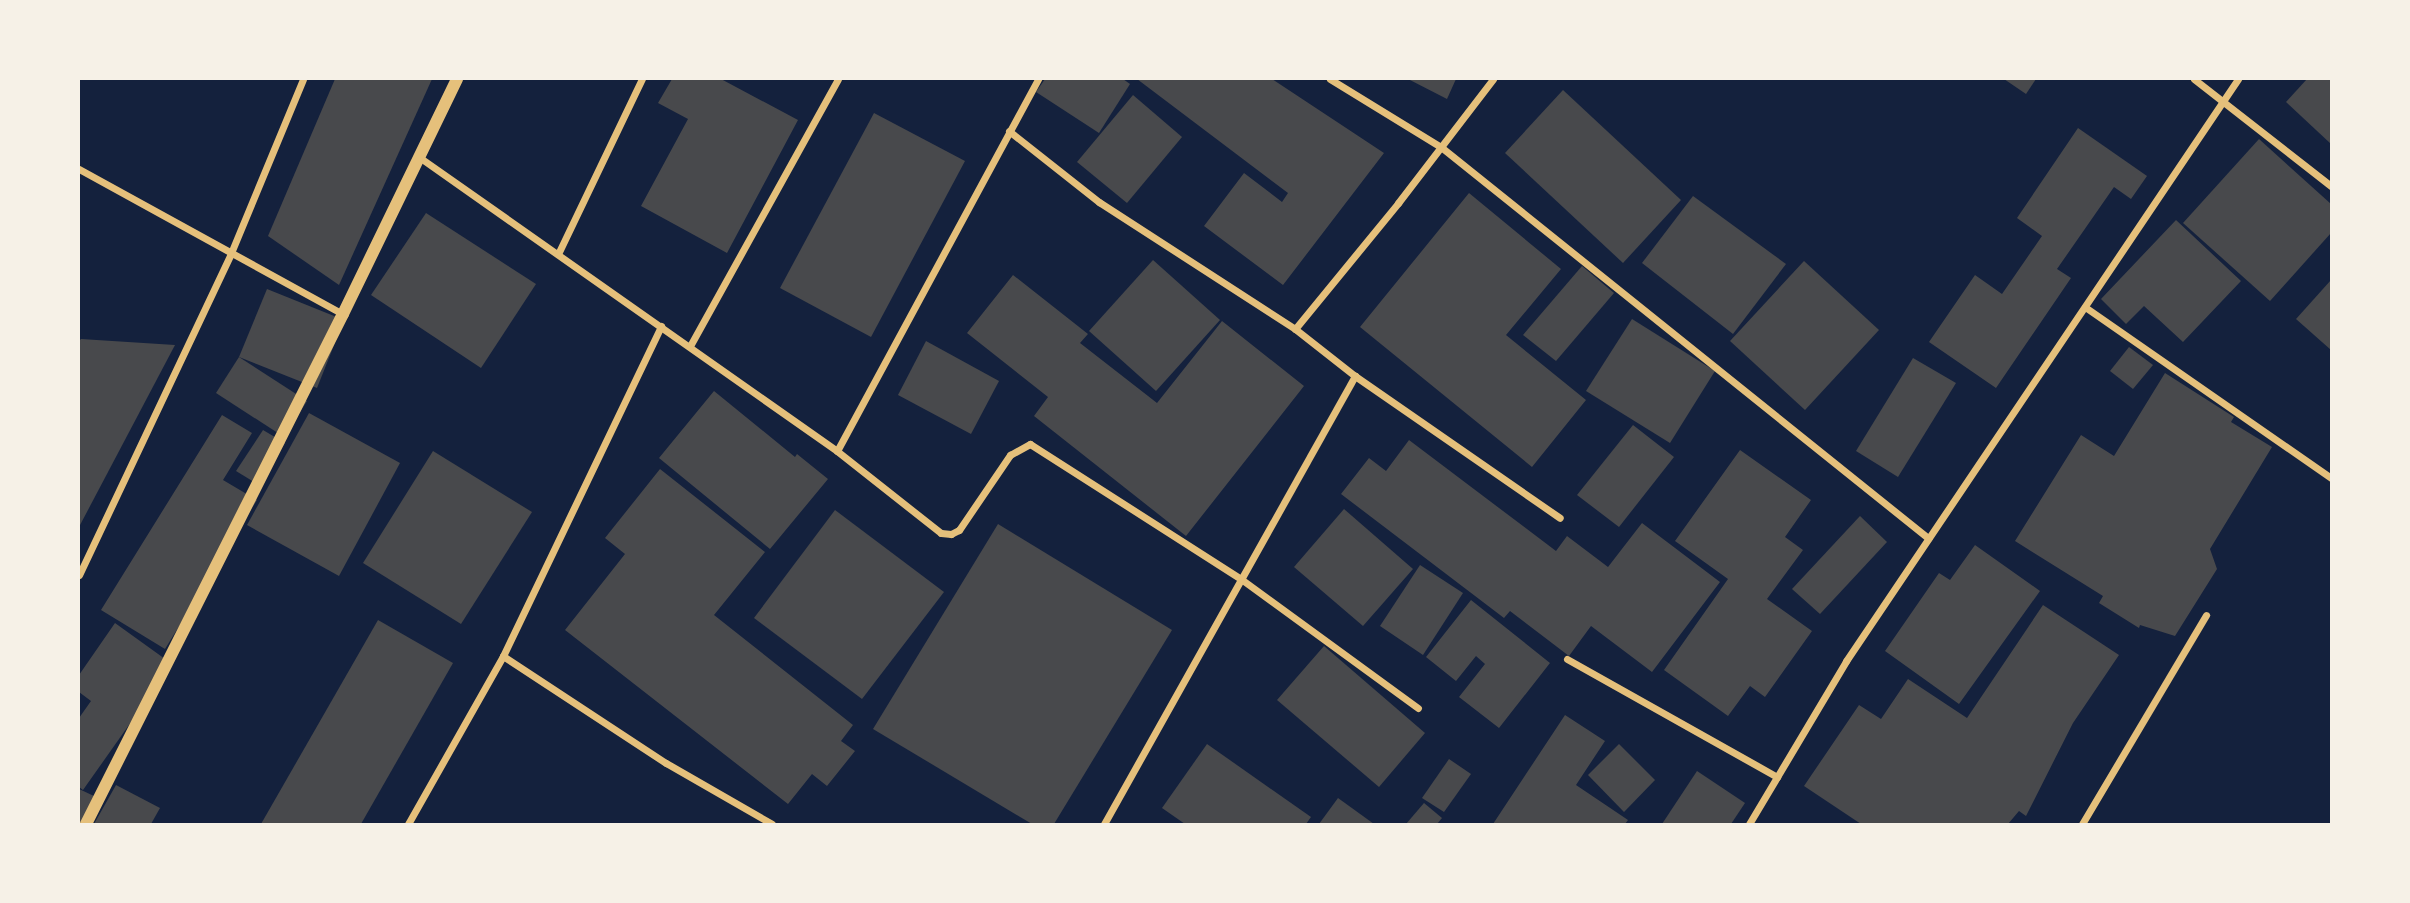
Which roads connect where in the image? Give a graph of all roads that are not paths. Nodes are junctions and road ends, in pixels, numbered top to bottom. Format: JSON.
{"nodes":[{"id":1,"x":303,"y":79,"type":"edge"},
{"id":2,"x":457,"y":79,"type":"edge"},
{"id":3,"x":642,"y":79,"type":"edge"},
{"id":4,"x":838,"y":79,"type":"edge"},
{"id":5,"x":1038,"y":79,"type":"edge"},
{"id":6,"x":1330,"y":79,"type":"edge"},
{"id":7,"x":1493,"y":79,"type":"edge"},
{"id":8,"x":2194,"y":79,"type":"edge"},
{"id":9,"x":2238,"y":79,"type":"edge"},
{"id":10,"x":2221,"y":99,"type":"junction"},
{"id":11,"x":1009,"y":131,"type":"junction"},
{"id":12,"x":1441,"y":148,"type":"junction"},
{"id":13,"x":419,"y":157,"type":"junction"},
{"id":14,"x":79,"y":169,"type":"edge"},
{"id":15,"x":2331,"y":186,"type":"edge"},
{"id":16,"x":231,"y":253,"type":"junction"},
{"id":17,"x":558,"y":254,"type":"junction"},
{"id":18,"x":2085,"y":307,"type":"junction"},
{"id":19,"x":343,"y":314,"type":"junction"},
{"id":20,"x":661,"y":326,"type":"junction"},
{"id":21,"x":1295,"y":329,"type":"junction"},
{"id":22,"x":690,"y":346,"type":"junction"},
{"id":23,"x":1355,"y":376,"type":"junction"},
{"id":24,"x":837,"y":451,"type":"junction"},
{"id":25,"x":2331,"y":478,"type":"edge"},
{"id":26,"x":1560,"y":518,"type":"dead end"},
{"id":27,"x":1928,"y":538,"type":"junction"},
{"id":28,"x":79,"y":575,"type":"edge"},
{"id":29,"x":1241,"y":579,"type":"junction"},
{"id":30,"x":2206,"y":615,"type":"dead end"},
{"id":31,"x":502,"y":656,"type":"junction"},
{"id":32,"x":1567,"y":659,"type":"dead end"},
{"id":33,"x":1418,"y":708,"type":"dead end"},
{"id":34,"x":1777,"y":777,"type":"junction"},
{"id":35,"x":86,"y":824,"type":"edge"},
{"id":36,"x":408,"y":824,"type":"edge"},
{"id":37,"x":772,"y":824,"type":"edge"},
{"id":38,"x":1104,"y":824,"type":"edge"},
{"id":39,"x":1749,"y":824,"type":"edge"},
{"id":40,"x":2082,"y":824,"type":"edge"}],
"edges":[{"from":1,"to":16,"type":"street"},
{"from":2,"to":13,"type":"street"},
{"from":3,"to":17,"type":"street"},
{"from":4,"to":22,"type":"street"},
{"from":5,"to":11,"type":"street"},
{"from":6,"to":12,"type":"street"},
{"from":7,"to":12,"type":"street"},
{"from":8,"to":10,"type":"street"},
{"from":9,"to":10,"type":"street"},
{"from":10,"to":15,"type":"street"},
{"from":10,"to":18,"type":"street"},
{"from":11,"to":21,"type":"street"},
{"from":11,"to":24,"type":"street"},
{"from":12,"to":21,"type":"street"},
{"from":12,"to":27,"type":"street"},
{"from":13,"to":17,"type":"street"},
{"from":13,"to":19,"type":"street"},
{"from":14,"to":16,"type":"street"},
{"from":16,"to":19,"type":"street"},
{"from":16,"to":28,"type":"street"},
{"from":17,"to":20,"type":"street"},
{"from":18,"to":25,"type":"street"},
{"from":18,"to":27,"type":"street"},
{"from":19,"to":35,"type":"street"},
{"from":20,"to":22,"type":"street"},
{"from":20,"to":31,"type":"street"},
{"from":21,"to":23,"type":"street"},
{"from":22,"to":24,"type":"street"},
{"from":23,"to":26,"type":"street"},
{"from":23,"to":29,"type":"street"},
{"from":24,"to":29,"type":"street"},
{"from":27,"to":34,"type":"street"},
{"from":29,"to":33,"type":"street"},
{"from":29,"to":38,"type":"street"},
{"from":30,"to":40,"type":"street"},
{"from":31,"to":36,"type":"street"},
{"from":31,"to":37,"type":"street"},
{"from":32,"to":34,"type":"street"},
{"from":34,"to":39,"type":"street"}]}
